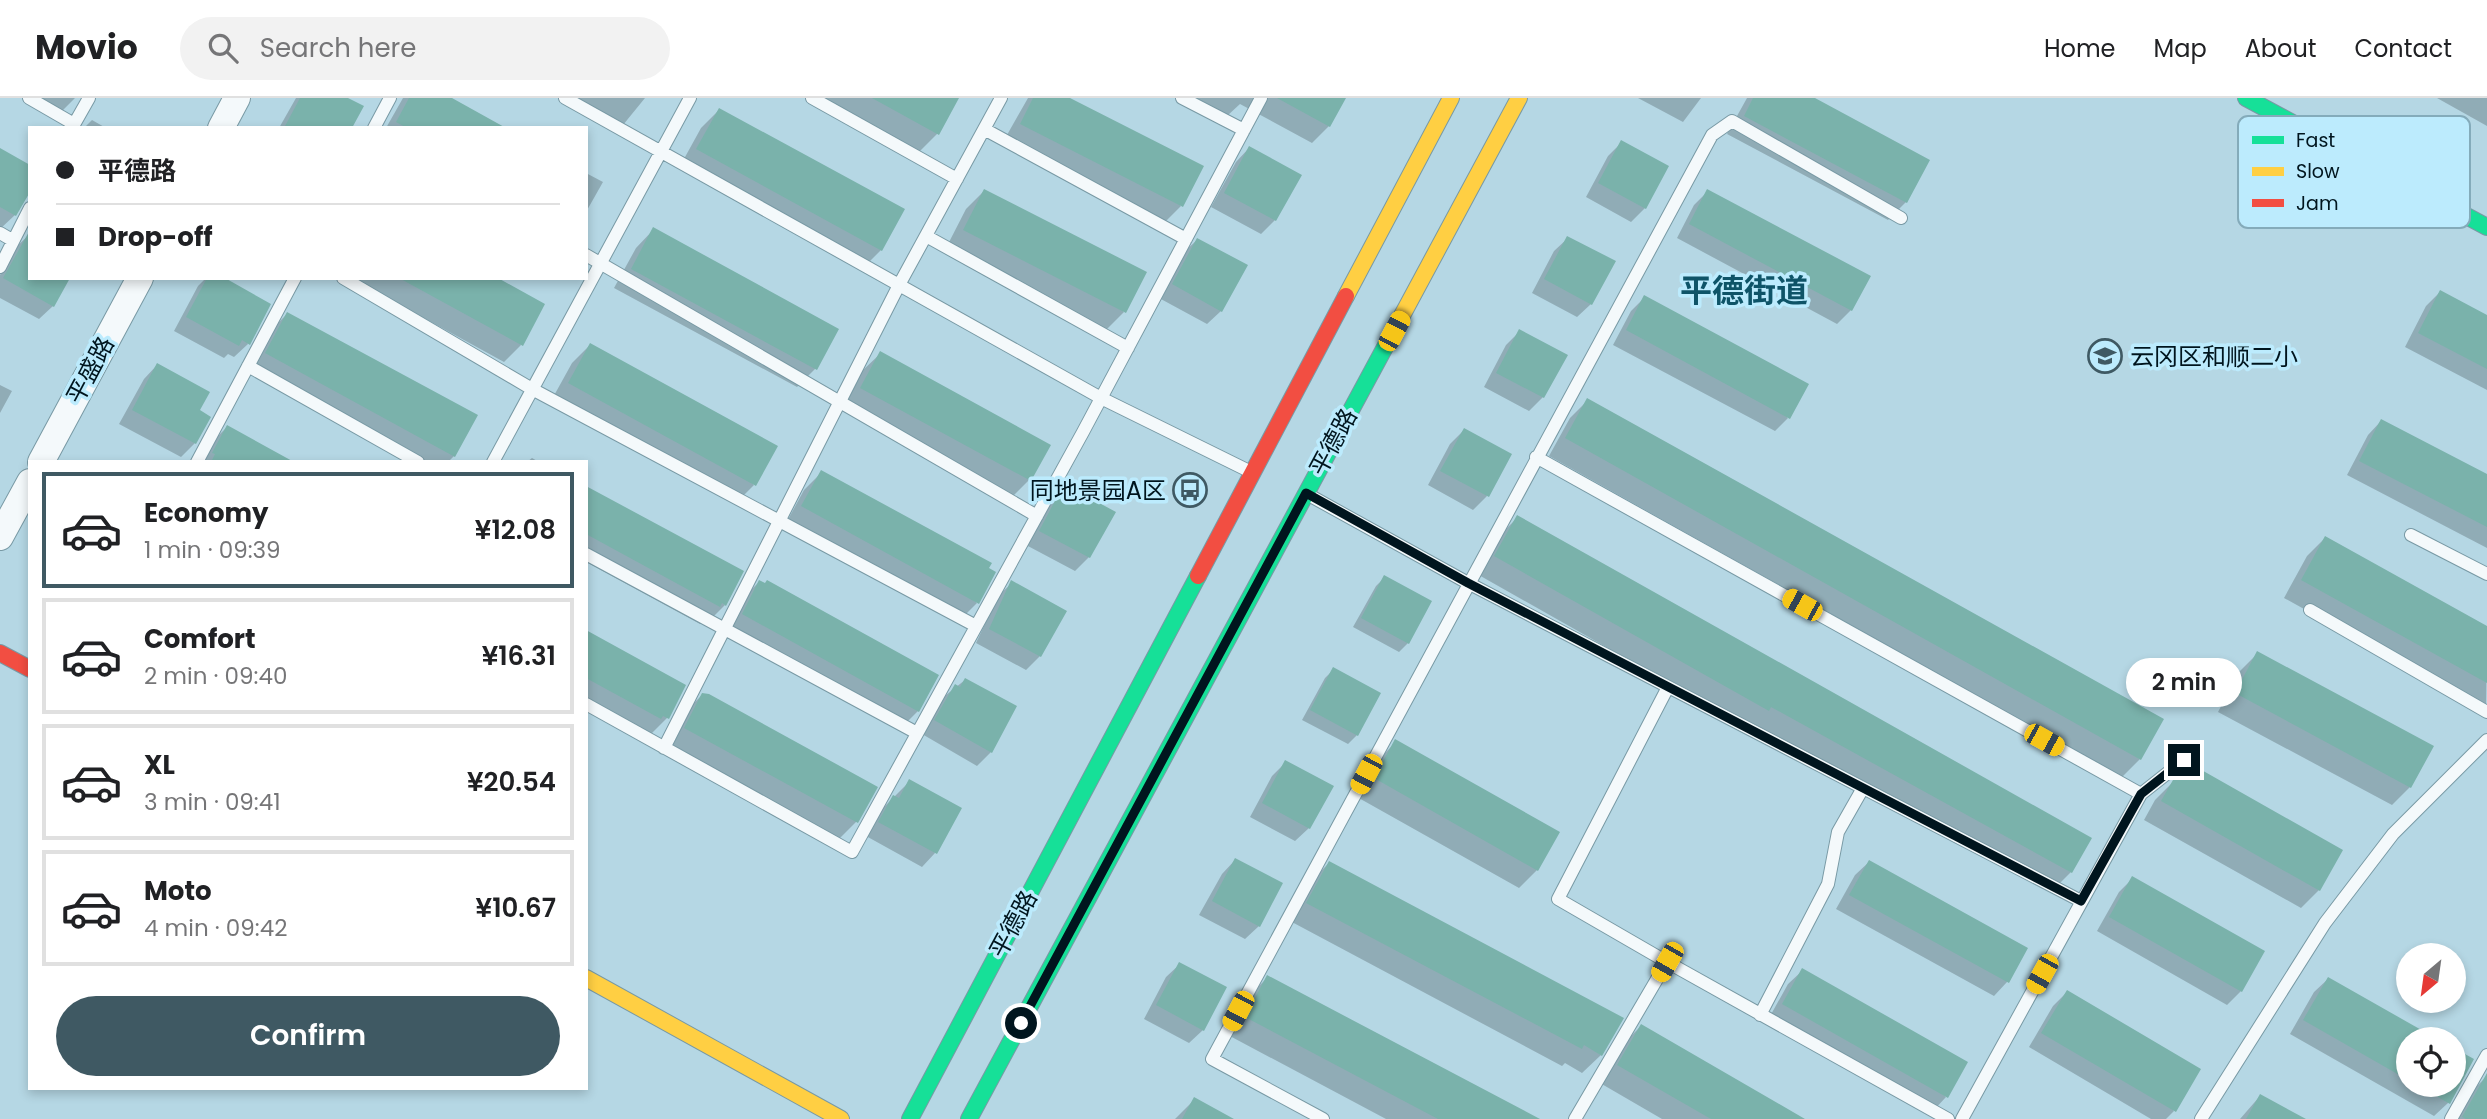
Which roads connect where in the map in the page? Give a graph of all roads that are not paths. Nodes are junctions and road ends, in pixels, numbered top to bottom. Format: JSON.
{"nodes":[{"id":1,"x":29,"y":98,"type":"edge"},
{"id":2,"x":89,"y":98,"type":"edge"},
{"id":3,"x":237,"y":98,"type":"edge"},
{"id":4,"x":390,"y":98,"type":"edge"},
{"id":5,"x":565,"y":98,"type":"edge"},
{"id":6,"x":690,"y":98,"type":"edge"},
{"id":7,"x":813,"y":98,"type":"edge"},
{"id":8,"x":1001,"y":98,"type":"edge"},
{"id":9,"x":1182,"y":98,"type":"edge"},
{"id":10,"x":1261,"y":98,"type":"edge"},
{"id":11,"x":1451,"y":98,"type":"edge"},
{"id":12,"x":1519,"y":98,"type":"edge"},
{"id":13,"x":2246,"y":98,"type":"edge"},
{"id":14,"x":2280,"y":116,"type":"edge"},
{"id":15,"x":73,"y":126,"type":"edge"},
{"id":16,"x":222,"y":126,"type":"edge"},
{"id":17,"x":375,"y":126,"type":"edge"},
{"id":18,"x":984,"y":130,"type":"junction"},
{"id":19,"x":1244,"y":130,"type":"junction"},
{"id":20,"x":661,"y":151,"type":"junction"},
{"id":21,"x":957,"y":179,"type":"junction"},
{"id":22,"x":28,"y":212,"type":"edge"},
{"id":23,"x":1901,"y":218,"type":"dead end"},
{"id":24,"x":2470,"y":218,"type":"edge"},
{"id":25,"x":2487,"y":227,"type":"edge"},
{"id":26,"x":0,"y":233,"type":"edge"},
{"id":27,"x":926,"y":236,"type":"junction"},
{"id":28,"x":1186,"y":239,"type":"junction"},
{"id":29,"x":12,"y":240,"type":"junction"},
{"id":30,"x":588,"y":256,"type":"edge"},
{"id":31,"x":601,"y":263,"type":"junction"},
{"id":32,"x":0,"y":267,"type":"edge"},
{"id":33,"x":139,"y":280,"type":"edge"},
{"id":34,"x":294,"y":280,"type":"edge"},
{"id":35,"x":346,"y":280,"type":"edge"},
{"id":36,"x":899,"y":285,"type":"junction"},
{"id":37,"x":1128,"y":348,"type":"junction"},
{"id":38,"x":248,"y":366,"type":"junction"},
{"id":39,"x":532,"y":389,"type":"junction"},
{"id":40,"x":1101,"y":398,"type":"junction"},
{"id":41,"x":839,"y":404,"type":"junction"},
{"id":42,"x":1536,"y":457,"type":"junction"},
{"id":43,"x":42,"y":460,"type":"edge"},
{"id":44,"x":198,"y":460,"type":"edge"},
{"id":45,"x":414,"y":460,"type":"edge"},
{"id":46,"x":493,"y":460,"type":"edge"},
{"id":47,"x":1251,"y":472,"type":"junction"},
{"id":48,"x":28,"y":486,"type":"edge"},
{"id":49,"x":1306,"y":493,"type":"junction"},
{"id":50,"x":1037,"y":516,"type":"junction"},
{"id":51,"x":781,"y":522,"type":"junction"},
{"id":52,"x":2411,"y":535,"type":"dead end"},
{"id":53,"x":0,"y":537,"type":"edge"},
{"id":54,"x":588,"y":555,"type":"edge"},
{"id":55,"x":2487,"y":574,"type":"edge"},
{"id":56,"x":1468,"y":583,"type":"junction"},
{"id":57,"x":2310,"y":610,"type":"dead end"},
{"id":58,"x":976,"y":626,"type":"junction"},
{"id":59,"x":727,"y":629,"type":"junction"},
{"id":60,"x":0,"y":653,"type":"edge"},
{"id":61,"x":28,"y":668,"type":"edge"},
{"id":62,"x":1668,"y":687,"type":"junction"},
{"id":63,"x":588,"y":705,"type":"edge"},
{"id":64,"x":2487,"y":712,"type":"edge"},
{"id":65,"x":917,"y":733,"type":"junction"},
{"id":66,"x":2487,"y":740,"type":"edge"},
{"id":67,"x":664,"y":748,"type":"junction"},
{"id":68,"x":2184,"y":760,"type":"dead end"},
{"id":69,"x":1863,"y":788,"type":"junction"},
{"id":70,"x":2141,"y":794,"type":"junction"},
{"id":71,"x":2081,"y":901,"type":"junction"},
{"id":72,"x":1667,"y":962,"type":"junction"},
{"id":73,"x":588,"y":979,"type":"edge"},
{"id":74,"x":1760,"y":1015,"type":"junction"},
{"id":75,"x":2487,"y":1055,"type":"edge"},
{"id":76,"x":841,"y":1119,"type":"edge"},
{"id":77,"x":910,"y":1119,"type":"edge"},
{"id":78,"x":969,"y":1119,"type":"edge"},
{"id":79,"x":1324,"y":1119,"type":"edge"},
{"id":80,"x":1575,"y":1119,"type":"edge"},
{"id":81,"x":1948,"y":1119,"type":"edge"},
{"id":82,"x":1962,"y":1119,"type":"edge"},
{"id":83,"x":2201,"y":1119,"type":"edge"},
{"id":84,"x":2451,"y":1119,"type":"edge"}],
"edges":[{"from":1,"to":15,"type":"lane"},
{"from":2,"to":15,"type":"lane"},
{"from":3,"to":16,"type":"street"},
{"from":4,"to":17,"type":"lane"},
{"from":5,"to":20,"type":"lane"},
{"from":6,"to":20,"type":"lane"},
{"from":7,"to":21,"type":"lane"},
{"from":8,"to":18,"type":"lane"},
{"from":9,"to":19,"type":"lane"},
{"from":10,"to":19,"type":"lane"},
{"from":11,"to":47,"type":"main road","name":"平德路"},
{"from":12,"to":49,"type":"main road","name":"平德路"},
{"from":13,"to":14,"type":"main road"},
{"from":18,"to":21,"type":"lane"},
{"from":18,"to":28,"type":"lane"},
{"from":19,"to":28,"type":"lane"},
{"from":20,"to":31,"type":"lane"},
{"from":20,"to":36,"type":"lane"},
{"from":21,"to":27,"type":"lane"},
{"from":22,"to":29,"type":"lane"},
{"from":23,"to":42,"type":"lane"},
{"from":24,"to":25,"type":"main road"},
{"from":26,"to":29,"type":"lane"},
{"from":27,"to":36,"type":"lane"},
{"from":27,"to":37,"type":"lane"},
{"from":28,"to":37,"type":"lane"},
{"from":29,"to":32,"type":"lane"},
{"from":30,"to":31,"type":"lane"},
{"from":31,"to":39,"type":"lane"},
{"from":31,"to":41,"type":"lane"},
{"from":33,"to":43,"type":"street","name":"平盛路"},
{"from":34,"to":38,"type":"lane"},
{"from":35,"to":39,"type":"lane"},
{"from":36,"to":40,"type":"lane"},
{"from":36,"to":41,"type":"lane"},
{"from":37,"to":40,"type":"lane"},
{"from":38,"to":44,"type":"lane"},
{"from":38,"to":45,"type":"lane"},
{"from":39,"to":46,"type":"lane"},
{"from":39,"to":51,"type":"lane"},
{"from":40,"to":47,"type":"lane"},
{"from":40,"to":50,"type":"lane"},
{"from":41,"to":50,"type":"lane"},
{"from":41,"to":51,"type":"lane"},
{"from":42,"to":56,"type":"lane"},
{"from":42,"to":70,"type":"lane"},
{"from":47,"to":77,"type":"main road","name":"平德路"},
{"from":48,"to":53,"type":"street"},
{"from":49,"to":56,"type":"lane"},
{"from":49,"to":78,"type":"main road","name":"平德路"},
{"from":50,"to":58,"type":"lane"},
{"from":51,"to":58,"type":"lane"},
{"from":51,"to":59,"type":"lane"},
{"from":52,"to":55,"type":"lane"},
{"from":54,"to":59,"type":"lane"},
{"from":56,"to":62,"type":"lane"},
{"from":56,"to":79,"type":"lane"},
{"from":57,"to":64,"type":"lane"},
{"from":58,"to":65,"type":"lane"},
{"from":59,"to":65,"type":"lane"},
{"from":59,"to":67,"type":"lane"},
{"from":60,"to":61,"type":"main road"},
{"from":62,"to":69,"type":"lane"},
{"from":62,"to":72,"type":"lane"},
{"from":63,"to":67,"type":"lane"},
{"from":65,"to":67,"type":"lane"},
{"from":66,"to":83,"type":"lane"},
{"from":68,"to":70,"type":"lane"},
{"from":69,"to":71,"type":"lane"},
{"from":69,"to":74,"type":"lane"},
{"from":70,"to":71,"type":"lane"},
{"from":71,"to":82,"type":"lane"},
{"from":72,"to":74,"type":"lane"},
{"from":72,"to":80,"type":"lane"},
{"from":73,"to":76,"type":"main road"},
{"from":74,"to":81,"type":"lane"},
{"from":75,"to":84,"type":"lane"}]}
